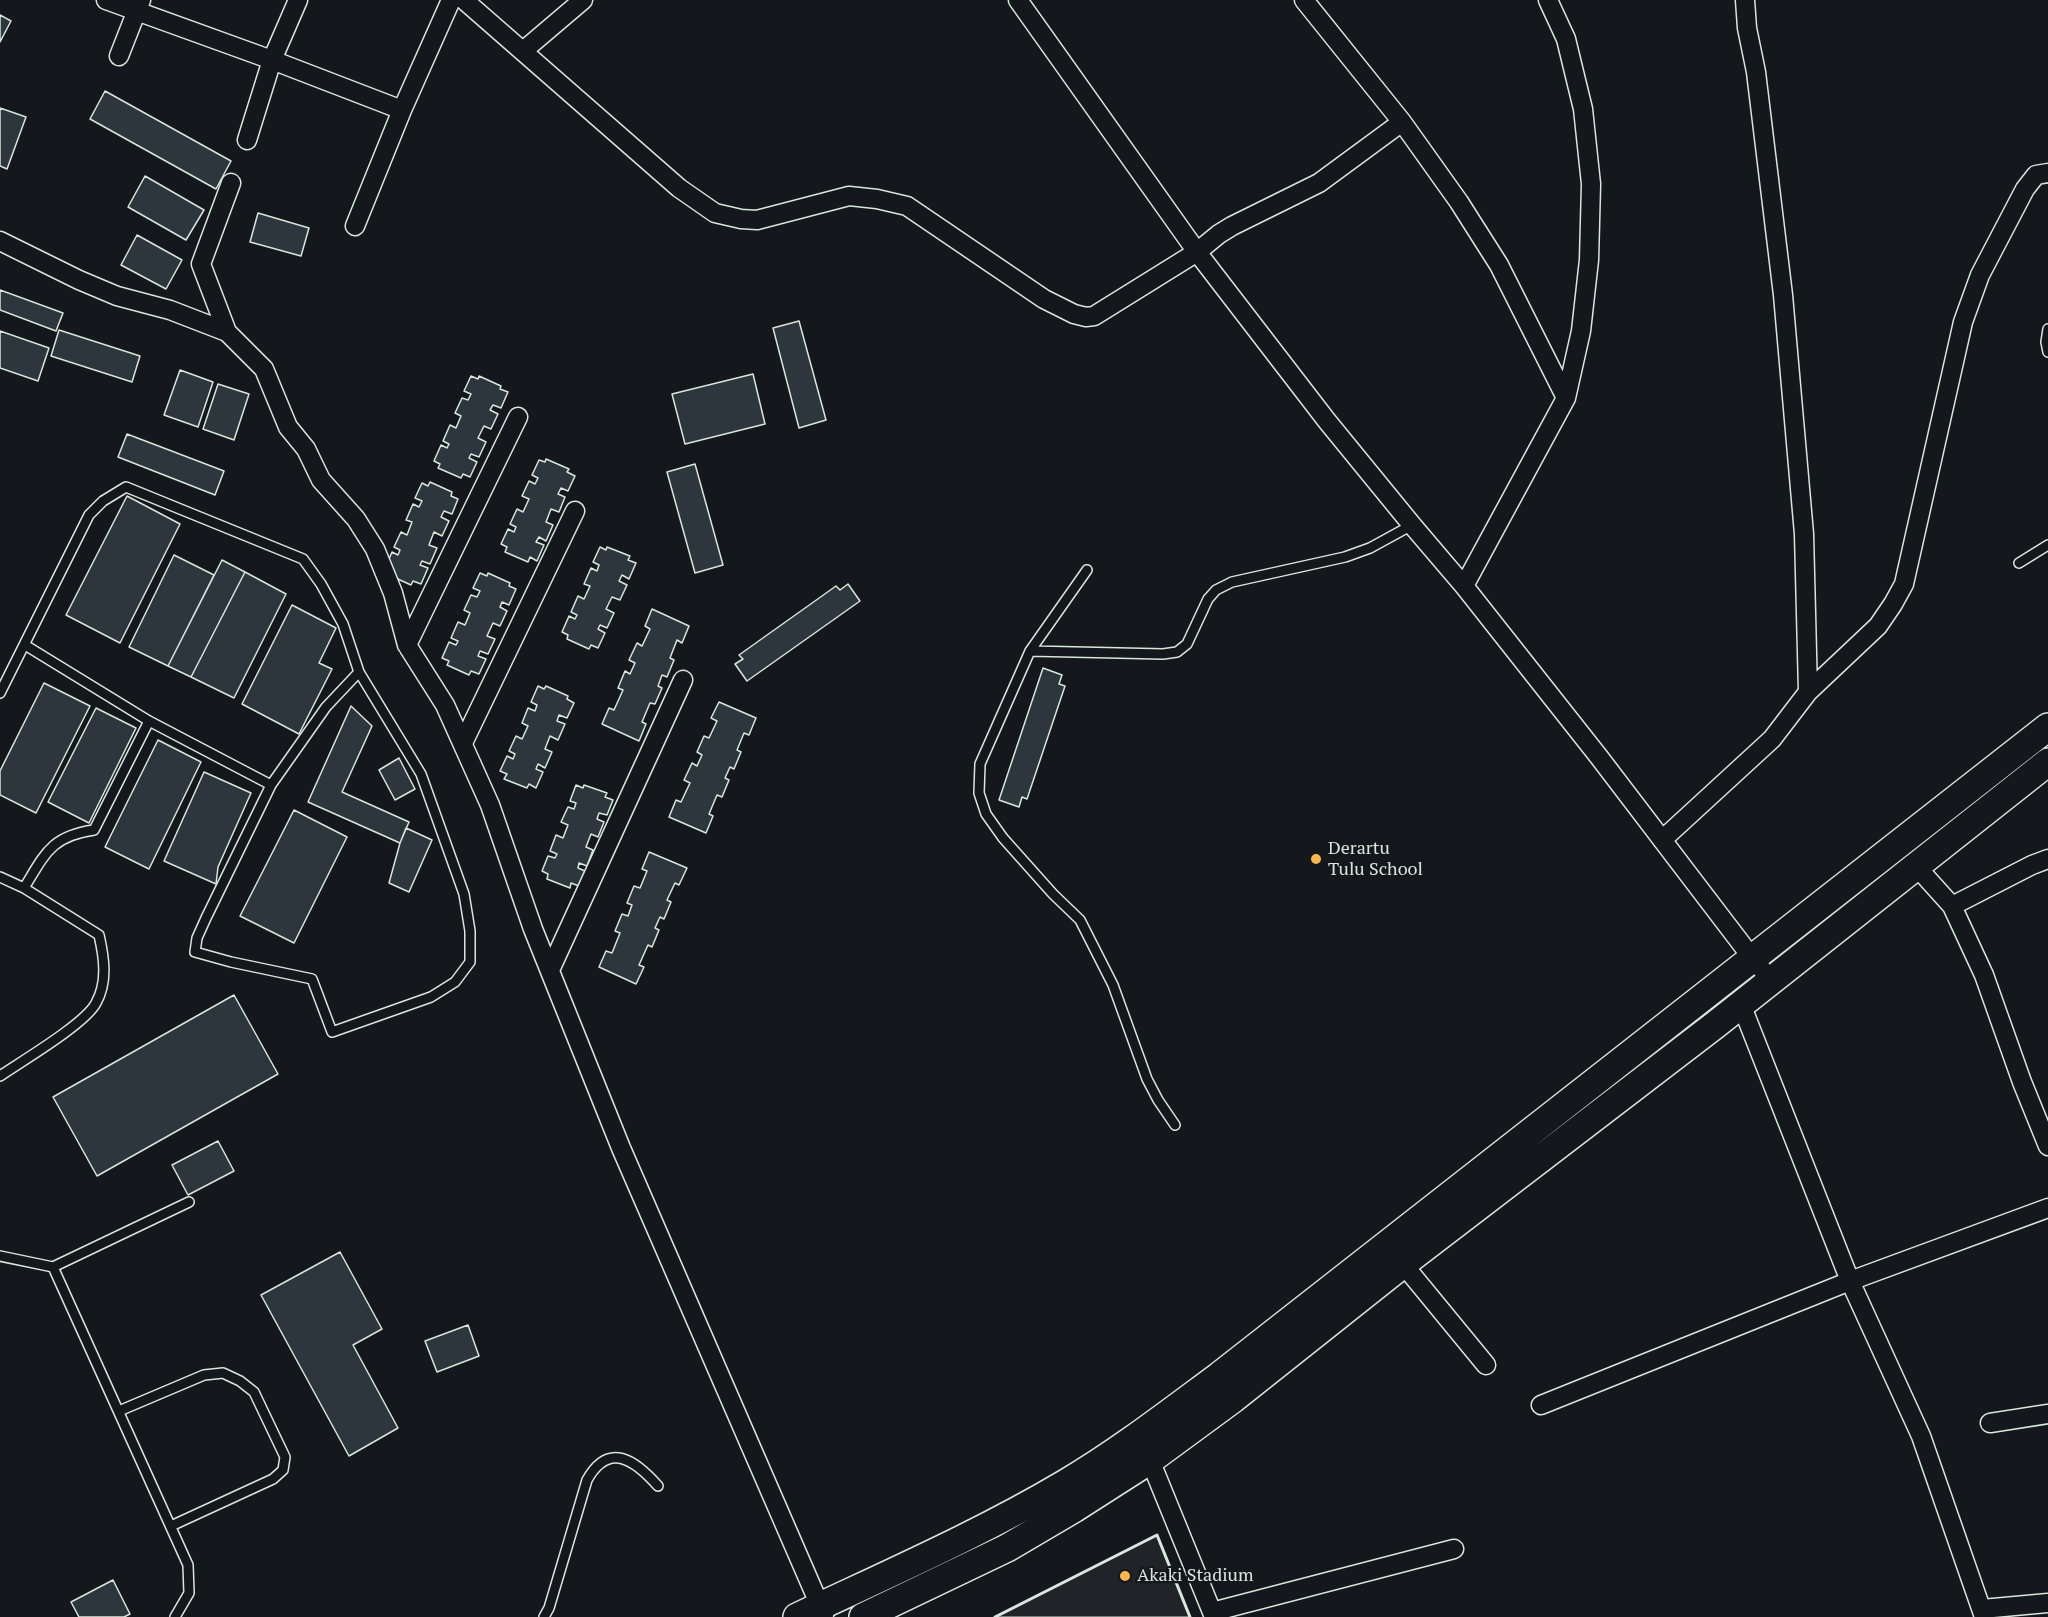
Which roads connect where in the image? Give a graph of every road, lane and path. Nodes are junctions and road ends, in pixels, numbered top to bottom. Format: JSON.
{"nodes":[{"id":1,"x":106,"y":0,"type":"edge"},
{"id":2,"x":298,"y":0,"type":"edge"},
{"id":3,"x":451,"y":0,"type":"edge"},
{"id":4,"x":464,"y":0,"type":"edge"},
{"id":5,"x":584,"y":0,"type":"edge"},
{"id":6,"x":1018,"y":0,"type":"edge"},
{"id":7,"x":1304,"y":0,"type":"edge"},
{"id":8,"x":1548,"y":0,"type":"edge"},
{"id":9,"x":1745,"y":0,"type":"edge"},
{"id":10,"x":139,"y":5,"type":"edge"},
{"id":11,"x":523,"y":51,"type":"junction"},
{"id":12,"x":119,"y":56,"type":"dead end"},
{"id":13,"x":272,"y":60,"type":"junction"},
{"id":14,"x":402,"y":110,"type":"junction"},
{"id":15,"x":1402,"y":122,"type":"junction"},
{"id":16,"x":247,"y":140,"type":"dead end"},
{"id":17,"x":2048,"y":172,"type":"edge"},
{"id":18,"x":231,"y":183,"type":"dead end"},
{"id":19,"x":355,"y":226,"type":"dead end"},
{"id":20,"x":0,"y":240,"type":"edge"},
{"id":21,"x":1197,"y":252,"type":"junction"},
{"id":22,"x":2048,"y":328,"type":"edge"},
{"id":23,"x":227,"y":332,"type":"junction"},
{"id":24,"x":2048,"y":352,"type":"edge"},
{"id":25,"x":1566,"y":398,"type":"junction"},
{"id":26,"x":518,"y":417,"type":"dead end"},
{"id":27,"x":575,"y":511,"type":"dead end"},
{"id":28,"x":1412,"y":525,"type":"junction"},
{"id":29,"x":2048,"y":545,"type":"edge"},
{"id":30,"x":2019,"y":562,"type":"dead end"},
{"id":31,"x":1087,"y":570,"type":"dead end"},
{"id":32,"x":1464,"y":586,"type":"junction"},
{"id":33,"x":25,"y":645,"type":"junction"},
{"id":34,"x":407,"y":645,"type":"junction"},
{"id":35,"x":1030,"y":651,"type":"junction"},
{"id":36,"x":359,"y":672,"type":"junction"},
{"id":37,"x":682,"y":680,"type":"dead end"},
{"id":38,"x":0,"y":693,"type":"edge"},
{"id":39,"x":1808,"y":693,"type":"junction"},
{"id":40,"x":149,"y":721,"type":"junction"},
{"id":41,"x":2048,"y":727,"type":"edge"},
{"id":42,"x":463,"y":743,"type":"junction"},
{"id":43,"x":2048,"y":762,"type":"edge"},
{"id":44,"x":271,"y":785,"type":"junction"},
{"id":45,"x":1662,"y":840,"type":"junction"},
{"id":46,"x":2048,"y":859,"type":"edge"},
{"id":47,"x":1916,"y":865,"type":"junction"},
{"id":48,"x":0,"y":877,"type":"edge"},
{"id":49,"x":24,"y":888,"type":"junction"},
{"id":50,"x":1952,"y":906,"type":"junction"},
{"id":51,"x":1753,"y":959,"type":"junction"},
{"id":52,"x":550,"y":970,"type":"junction"},
{"id":53,"x":1771,"y":980,"type":"junction"},
{"id":54,"x":1741,"y":1004,"type":"junction"},
{"id":55,"x":0,"y":1076,"type":"edge"},
{"id":56,"x":1176,"y":1125,"type":"dead end"},
{"id":57,"x":2048,"y":1146,"type":"edge"},
{"id":58,"x":189,"y":1202,"type":"dead end"},
{"id":59,"x":2048,"y":1208,"type":"edge"},
{"id":60,"x":0,"y":1256,"type":"edge"},
{"id":61,"x":1402,"y":1263,"type":"junction"},
{"id":62,"x":53,"y":1267,"type":"junction"},
{"id":63,"x":1850,"y":1281,"type":"junction"},
{"id":64,"x":1486,"y":1365,"type":"dead end"},
{"id":65,"x":1541,"y":1406,"type":"dead end"},
{"id":66,"x":118,"y":1412,"type":"junction"},
{"id":67,"x":2048,"y":1414,"type":"edge"},
{"id":68,"x":1990,"y":1423,"type":"dead end"},
{"id":69,"x":1150,"y":1460,"type":"junction"},
{"id":70,"x":658,"y":1486,"type":"dead end"},
{"id":71,"x":171,"y":1526,"type":"junction"},
{"id":72,"x":1454,"y":1549,"type":"dead end"},
{"id":73,"x":2048,"y":1604,"type":"edge"},
{"id":74,"x":814,"y":1613,"type":"edge"},
{"id":75,"x":1983,"y":1613,"type":"edge"},
{"id":76,"x":1213,"y":1615,"type":"edge"},
{"id":77,"x":176,"y":1617,"type":"edge"},
{"id":78,"x":544,"y":1617,"type":"edge"},
{"id":79,"x":863,"y":1617,"type":"edge"}],
"edges":[{"from":1,"to":10,"type":"street"},
{"from":2,"to":13,"type":"street"},
{"from":3,"to":14,"type":"street"},
{"from":4,"to":11,"type":"street"},
{"from":5,"to":11,"type":"street"},
{"from":6,"to":21,"type":"street"},
{"from":7,"to":15,"type":"street"},
{"from":8,"to":25,"type":"street"},
{"from":9,"to":39,"type":"street"},
{"from":10,"to":12,"type":"street"},
{"from":10,"to":13,"type":"street"},
{"from":11,"to":21,"type":"street"},
{"from":13,"to":14,"type":"street"},
{"from":13,"to":16,"type":"street"},
{"from":14,"to":19,"type":"street"},
{"from":15,"to":21,"type":"street"},
{"from":15,"to":25,"type":"street"},
{"from":17,"to":39,"type":"street"},
{"from":18,"to":23,"type":"street"},
{"from":20,"to":23,"type":"street"},
{"from":21,"to":28,"type":"street"},
{"from":22,"to":24,"type":"lane"},
{"from":23,"to":34,"type":"street"},
{"from":25,"to":32,"type":"street"},
{"from":26,"to":34,"type":"street"},
{"from":27,"to":42,"type":"street"},
{"from":28,"to":32,"type":"street"},
{"from":28,"to":35,"type":"lane"},
{"from":29,"to":30,"type":"lane"},
{"from":31,"to":35,"type":"lane"},
{"from":32,"to":45,"type":"street"},
{"from":33,"to":36,"type":"lane"},
{"from":33,"to":38,"type":"lane"},
{"from":33,"to":40,"type":"lane"},
{"from":34,"to":42,"type":"street"},
{"from":35,"to":56,"type":"lane"},
{"from":36,"to":44,"type":"lane"},
{"from":36,"to":44,"type":"lane"},
{"from":37,"to":52,"type":"street"},
{"from":39,"to":45,"type":"street"},
{"from":40,"to":44,"type":"lane"},
{"from":40,"to":49,"type":"lane"},
{"from":41,"to":51,"type":"main road"},
{"from":42,"to":52,"type":"street"},
{"from":43,"to":47,"type":"main road"},
{"from":45,"to":51,"type":"street"},
{"from":46,"to":50,"type":"street"},
{"from":47,"to":50,"type":"street"},
{"from":47,"to":53,"type":"main road"},
{"from":48,"to":49,"type":"lane"},
{"from":49,"to":55,"type":"lane"},
{"from":50,"to":57,"type":"street"},
{"from":51,"to":53,"type":"street"},
{"from":51,"to":74,"type":"main road"},
{"from":52,"to":74,"type":"street"},
{"from":53,"to":54,"type":"main road"},
{"from":54,"to":61,"type":"main road"},
{"from":54,"to":63,"type":"street"},
{"from":58,"to":62,"type":"lane"},
{"from":59,"to":63,"type":"street"},
{"from":60,"to":62,"type":"lane"},
{"from":61,"to":64,"type":"street"},
{"from":61,"to":69,"type":"main road"},
{"from":62,"to":66,"type":"lane"},
{"from":63,"to":65,"type":"street"},
{"from":63,"to":75,"type":"street"},
{"from":66,"to":71,"type":"lane"},
{"from":66,"to":71,"type":"lane"},
{"from":67,"to":68,"type":"street"},
{"from":69,"to":76,"type":"street"},
{"from":69,"to":79,"type":"main road"},
{"from":70,"to":78,"type":"lane"},
{"from":71,"to":77,"type":"lane"},
{"from":72,"to":76,"type":"street"},
{"from":73,"to":75,"type":"street"}]}
